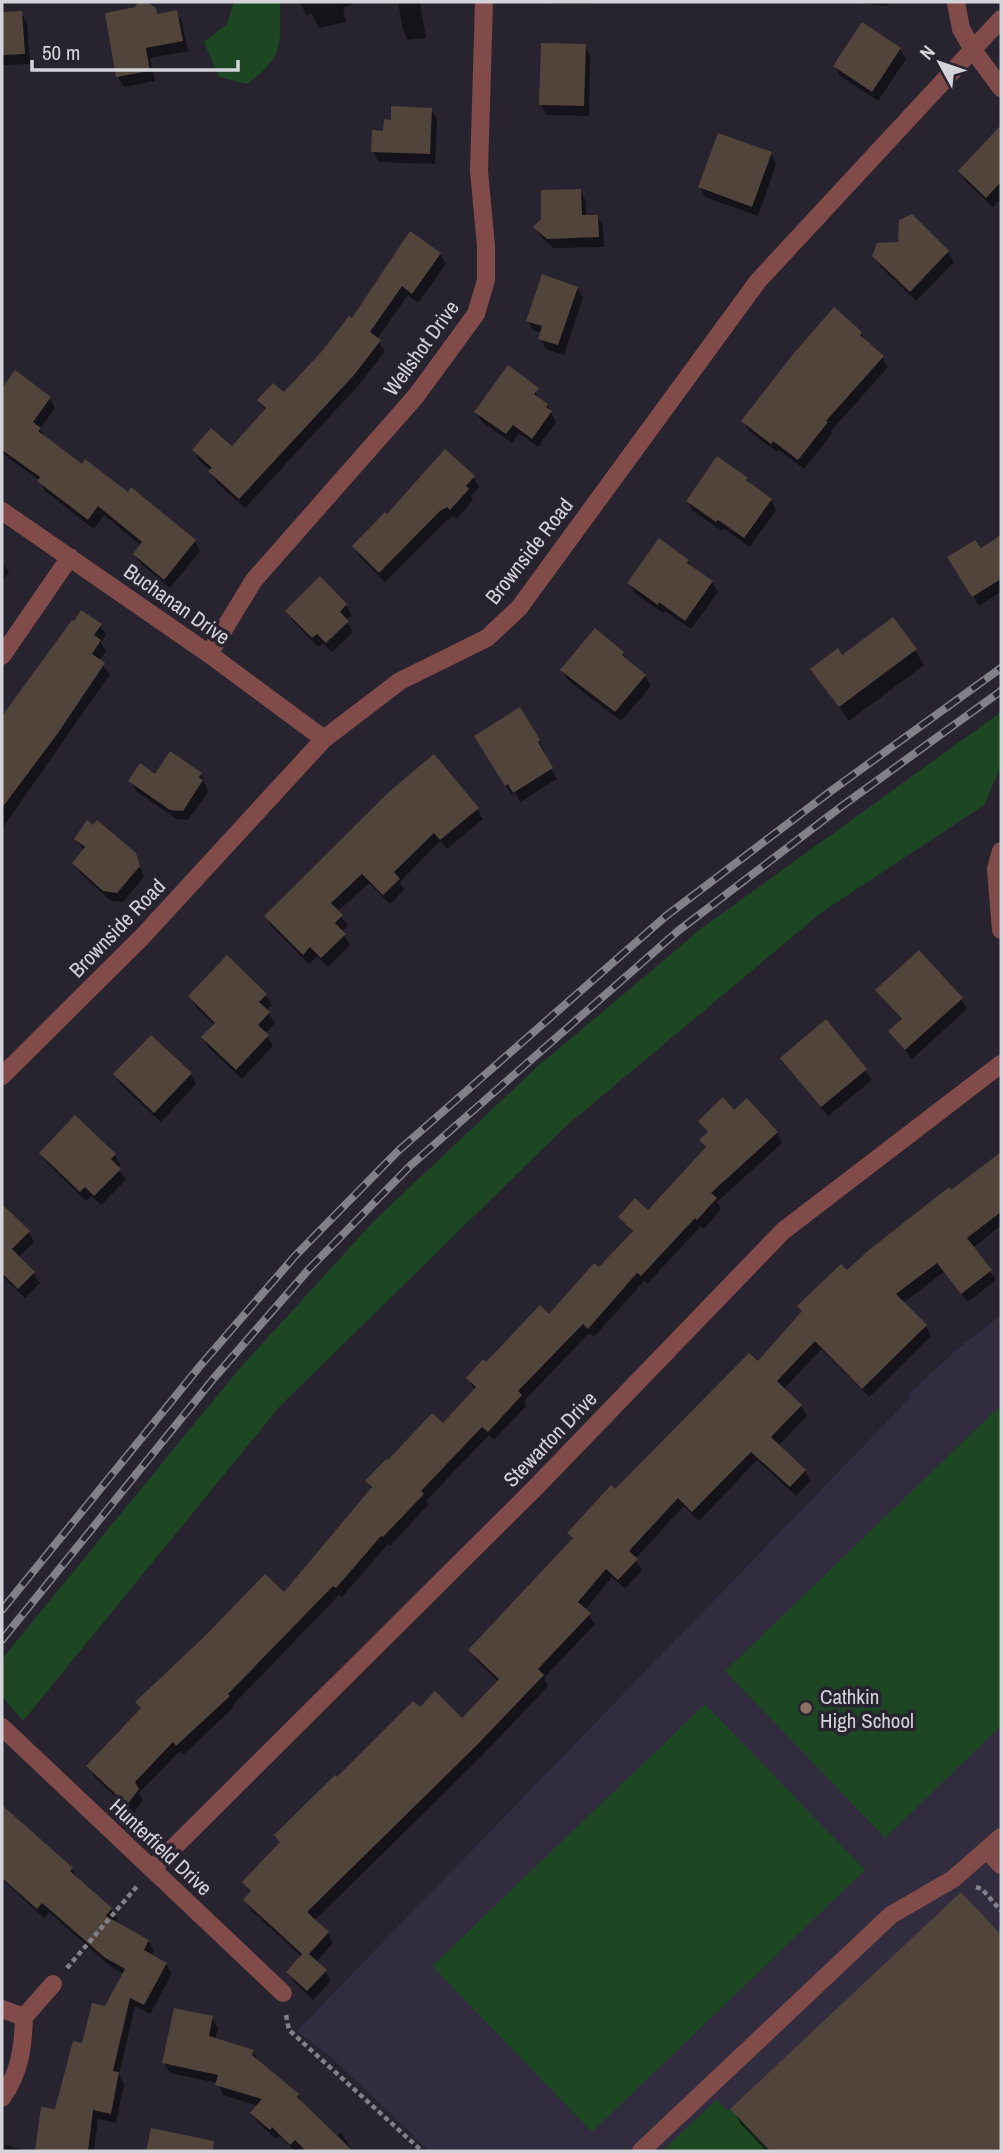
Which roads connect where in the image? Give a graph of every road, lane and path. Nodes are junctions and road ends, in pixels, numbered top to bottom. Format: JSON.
{"nodes":[{"id":1,"x":484,"y":2,"type":"edge"},
{"id":2,"x":956,"y":2,"type":"edge"},
{"id":3,"x":1001,"y":19,"type":"edge"},
{"id":4,"x":973,"y":50,"type":"junction"},
{"id":5,"x":1001,"y":88,"type":"edge"},
{"id":6,"x":2,"y":511,"type":"edge"},
{"id":7,"x":70,"y":557,"type":"junction"},
{"id":8,"x":209,"y":654,"type":"junction"},
{"id":9,"x":2,"y":656,"type":"edge"},
{"id":10,"x":324,"y":739,"type":"junction"},
{"id":11,"x":1001,"y":851,"type":"edge"},
{"id":12,"x":1001,"y":930,"type":"edge"},
{"id":13,"x":1001,"y":1064,"type":"edge"},
{"id":14,"x":2,"y":1076,"type":"edge"},
{"id":15,"x":5,"y":1730,"type":"edge"},
{"id":16,"x":1001,"y":1836,"type":"edge"},
{"id":17,"x":986,"y":1850,"type":"junction"},
{"id":18,"x":1001,"y":1865,"type":"edge"},
{"id":19,"x":152,"y":1869,"type":"junction"},
{"id":20,"x":53,"y":1984,"type":"joint"},
{"id":21,"x":283,"y":1993,"type":"joint"},
{"id":22,"x":2,"y":2008,"type":"edge"},
{"id":23,"x":24,"y":2017,"type":"junction"},
{"id":24,"x":2,"y":2098,"type":"edge"},
{"id":25,"x":422,"y":2151,"type":"edge"},
{"id":26,"x":641,"y":2151,"type":"edge"}],
"edges":[{"from":1,"to":8,"type":"street","name":"Wellshot Drive"},
{"from":2,"to":4,"type":"street"},
{"from":3,"to":4,"type":"street","name":"Brownside Road"},
{"from":4,"to":5,"type":"street"},
{"from":4,"to":10,"type":"street","name":"Brownside Road"},
{"from":6,"to":7,"type":"street","name":"Buchanan Drive"},
{"from":7,"to":8,"type":"street","name":"Buchanan Drive"},
{"from":7,"to":9,"type":"street"},
{"from":8,"to":10,"type":"street","name":"Buchanan Drive"},
{"from":10,"to":14,"type":"street","name":"Brownside Road"},
{"from":11,"to":12,"type":"street"},
{"from":13,"to":19,"type":"street","name":"Stewarton Drive"},
{"from":15,"to":19,"type":"street","name":"Hunterfield Drive"},
{"from":16,"to":17,"type":"street"},
{"from":17,"to":18,"type":"street"},
{"from":17,"to":26,"type":"street"},
{"from":19,"to":20,"type":"path"},
{"from":19,"to":21,"type":"street","name":"Hunterfield Drive"},
{"from":20,"to":23,"type":"street"},
{"from":21,"to":25,"type":"path"},
{"from":22,"to":23,"type":"street"},
{"from":23,"to":24,"type":"street"}]}
